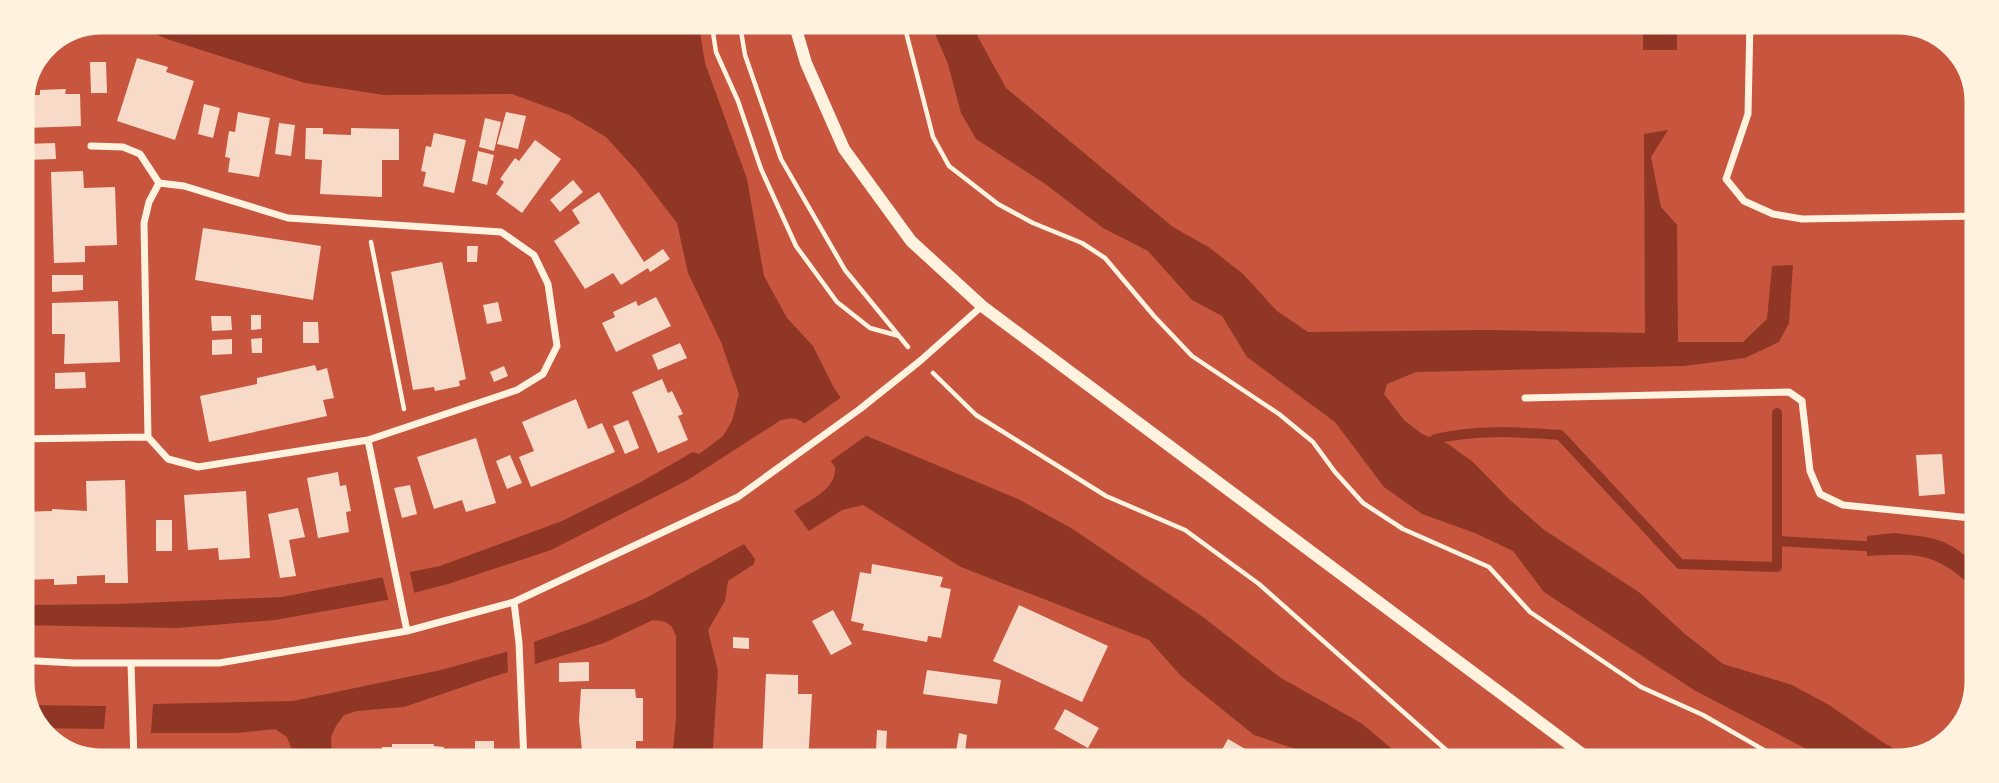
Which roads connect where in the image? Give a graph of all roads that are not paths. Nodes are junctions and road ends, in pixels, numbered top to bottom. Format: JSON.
{"nodes":[{"id":1,"x":796,"y":30,"type":"edge"},
{"id":2,"x":1750,"y":30,"type":"edge"},
{"id":3,"x":91,"y":146,"type":"dead end"},
{"id":4,"x":159,"y":183,"type":"junction"},
{"id":5,"x":1969,"y":216,"type":"edge"},
{"id":6,"x":982,"y":306,"type":"junction"},
{"id":7,"x":1525,"y":398,"type":"dead end"},
{"id":8,"x":148,"y":437,"type":"junction"},
{"id":9,"x":30,"y":439,"type":"edge"},
{"id":10,"x":368,"y":440,"type":"junction"},
{"id":11,"x":1969,"y":518,"type":"edge"},
{"id":12,"x":514,"y":602,"type":"junction"},
{"id":13,"x":407,"y":631,"type":"junction"},
{"id":14,"x":30,"y":660,"type":"edge"},
{"id":15,"x":131,"y":663,"type":"junction"},
{"id":16,"x":134,"y":753,"type":"edge"},
{"id":17,"x":524,"y":753,"type":"edge"},
{"id":18,"x":1581,"y":753,"type":"edge"}],
"edges":[{"from":1,"to":6,"type":"street"},
{"from":2,"to":5,"type":"street"},
{"from":3,"to":4,"type":"street"},
{"from":4,"to":8,"type":"street"},
{"from":4,"to":10,"type":"street"},
{"from":6,"to":12,"type":"street"},
{"from":6,"to":18,"type":"street"},
{"from":7,"to":11,"type":"street"},
{"from":8,"to":9,"type":"street"},
{"from":8,"to":10,"type":"street"},
{"from":10,"to":13,"type":"street"},
{"from":12,"to":13,"type":"street"},
{"from":12,"to":17,"type":"street"},
{"from":13,"to":15,"type":"street"},
{"from":14,"to":15,"type":"street"},
{"from":15,"to":16,"type":"street"}]}
